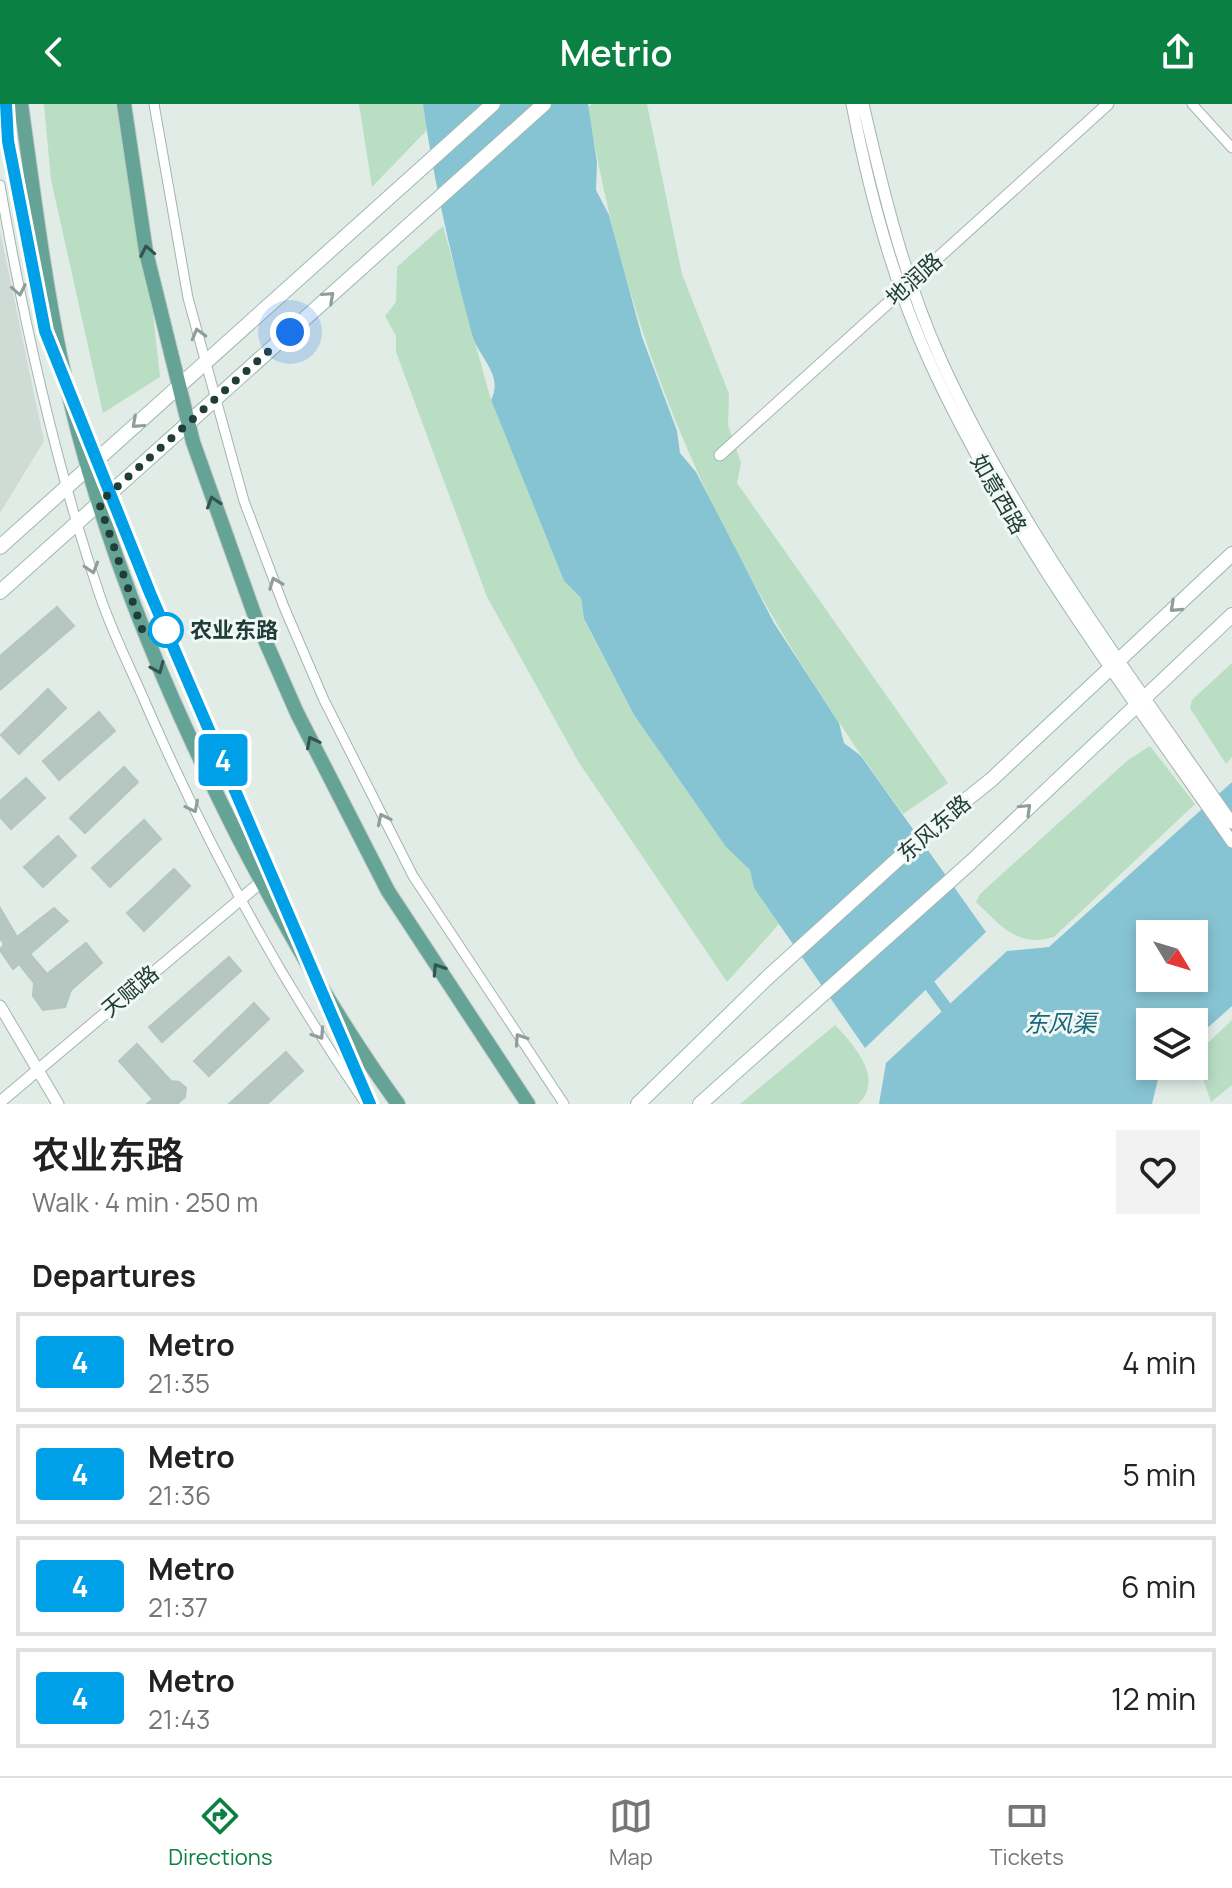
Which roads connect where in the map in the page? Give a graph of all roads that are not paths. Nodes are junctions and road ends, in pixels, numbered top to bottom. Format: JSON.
{"nodes":[{"id":1,"x":21,"y":104,"type":"edge"},
{"id":2,"x":124,"y":104,"type":"edge"},
{"id":3,"x":154,"y":104,"type":"edge"},
{"id":4,"x":493,"y":104,"type":"edge"},
{"id":5,"x":544,"y":104,"type":"edge"},
{"id":6,"x":852,"y":104,"type":"edge"},
{"id":7,"x":863,"y":104,"type":"edge"},
{"id":8,"x":1108,"y":104,"type":"edge"},
{"id":9,"x":1192,"y":104,"type":"edge"},
{"id":10,"x":1232,"y":148,"type":"edge"},
{"id":11,"x":0,"y":185,"type":"edge"},
{"id":12,"x":907,"y":286,"type":"junction"},
{"id":13,"x":206,"y":361,"type":"junction"},
{"id":14,"x":179,"y":386,"type":"junction"},
{"id":15,"x":216,"y":398,"type":"junction"},
{"id":16,"x":188,"y":423,"type":"junction"},
{"id":17,"x":720,"y":455,"type":"dead end"},
{"id":18,"x":89,"y":466,"type":"junction"},
{"id":19,"x":68,"y":485,"type":"junction"},
{"id":20,"x":99,"y":503,"type":"junction"},
{"id":21,"x":78,"y":521,"type":"junction"},
{"id":22,"x":0,"y":547,"type":"edge"},
{"id":23,"x":1232,"y":554,"type":"edge"},
{"id":24,"x":0,"y":592,"type":"edge"},
{"id":25,"x":1232,"y":615,"type":"edge"},
{"id":26,"x":1115,"y":663,"type":"junction"},
{"id":27,"x":1141,"y":700,"type":"junction"},
{"id":28,"x":1201,"y":788,"type":"junction"},
{"id":29,"x":1232,"y":823,"type":"edge"},
{"id":30,"x":1232,"y":842,"type":"edge"},
{"id":31,"x":261,"y":882,"type":"junction"},
{"id":32,"x":239,"y":900,"type":"junction"},
{"id":33,"x":0,"y":1006,"type":"edge"},
{"id":34,"x":37,"y":1069,"type":"junction"},
{"id":35,"x":0,"y":1102,"type":"edge"},
{"id":36,"x":58,"y":1104,"type":"edge"},
{"id":37,"x":366,"y":1104,"type":"edge"},
{"id":38,"x":398,"y":1104,"type":"edge"},
{"id":39,"x":528,"y":1104,"type":"edge"},
{"id":40,"x":564,"y":1104,"type":"edge"},
{"id":41,"x":638,"y":1104,"type":"edge"},
{"id":42,"x":700,"y":1104,"type":"edge"}],
"edges":[{"from":1,"to":18,"type":"main road"},
{"from":14,"to":2,"type":"main road","one_way":true},
{"from":13,"to":3,"type":"street","one_way":true},
{"from":4,"to":13,"type":"main road"},
{"from":15,"to":5,"type":"main road","one_way":true},
{"from":6,"to":12,"type":"street","name":"如意西路"},
{"from":7,"to":12,"type":"street","name":"如意西路"},
{"from":8,"to":12,"type":"street","name":"地润路"},
{"from":9,"to":10,"type":"street"},
{"from":11,"to":19,"type":"street","one_way":true},
{"from":12,"to":17,"type":"street","name":"地润路"},
{"from":12,"to":26,"type":"street","name":"如意西路"},
{"from":13,"to":14,"type":"main road"},
{"from":13,"to":15,"type":"street"},
{"from":14,"to":16,"type":"main road"},
{"from":14,"to":18,"type":"main road","one_way":true},
{"from":15,"to":16,"type":"main road"},
{"from":40,"to":15,"type":"street","one_way":true},
{"from":16,"to":20,"type":"main road"},
{"from":39,"to":16,"type":"main road","one_way":true},
{"from":18,"to":19,"type":"main road"},
{"from":18,"to":20,"type":"main road"},
{"from":19,"to":21,"type":"street"},
{"from":19,"to":22,"type":"main road"},
{"from":20,"to":21,"type":"main road"},
{"from":20,"to":31,"type":"main road","one_way":true},
{"from":21,"to":24,"type":"main road"},
{"from":21,"to":32,"type":"street","one_way":true},
{"from":23,"to":26,"type":"main road","name":"东风东路","one_way":true},
{"from":25,"to":27,"type":"main road"},
{"from":26,"to":27,"type":"street","name":"如意西路"},
{"from":26,"to":41,"type":"main road","name":"东风东路"},
{"from":27,"to":28,"type":"street","name":"如意西路"},
{"from":42,"to":27,"type":"main road","one_way":true},
{"from":28,"to":29,"type":"street","name":"如意西路"},
{"from":28,"to":30,"type":"street","name":"如意西路"},
{"from":31,"to":32,"type":"street","name":"天赋路"},
{"from":31,"to":38,"type":"main road"},
{"from":32,"to":34,"type":"street","name":"天赋路"},
{"from":32,"to":37,"type":"street","one_way":true},
{"from":33,"to":34,"type":"street"},
{"from":34,"to":35,"type":"street","name":"天赋路"},
{"from":34,"to":36,"type":"street"}]}
